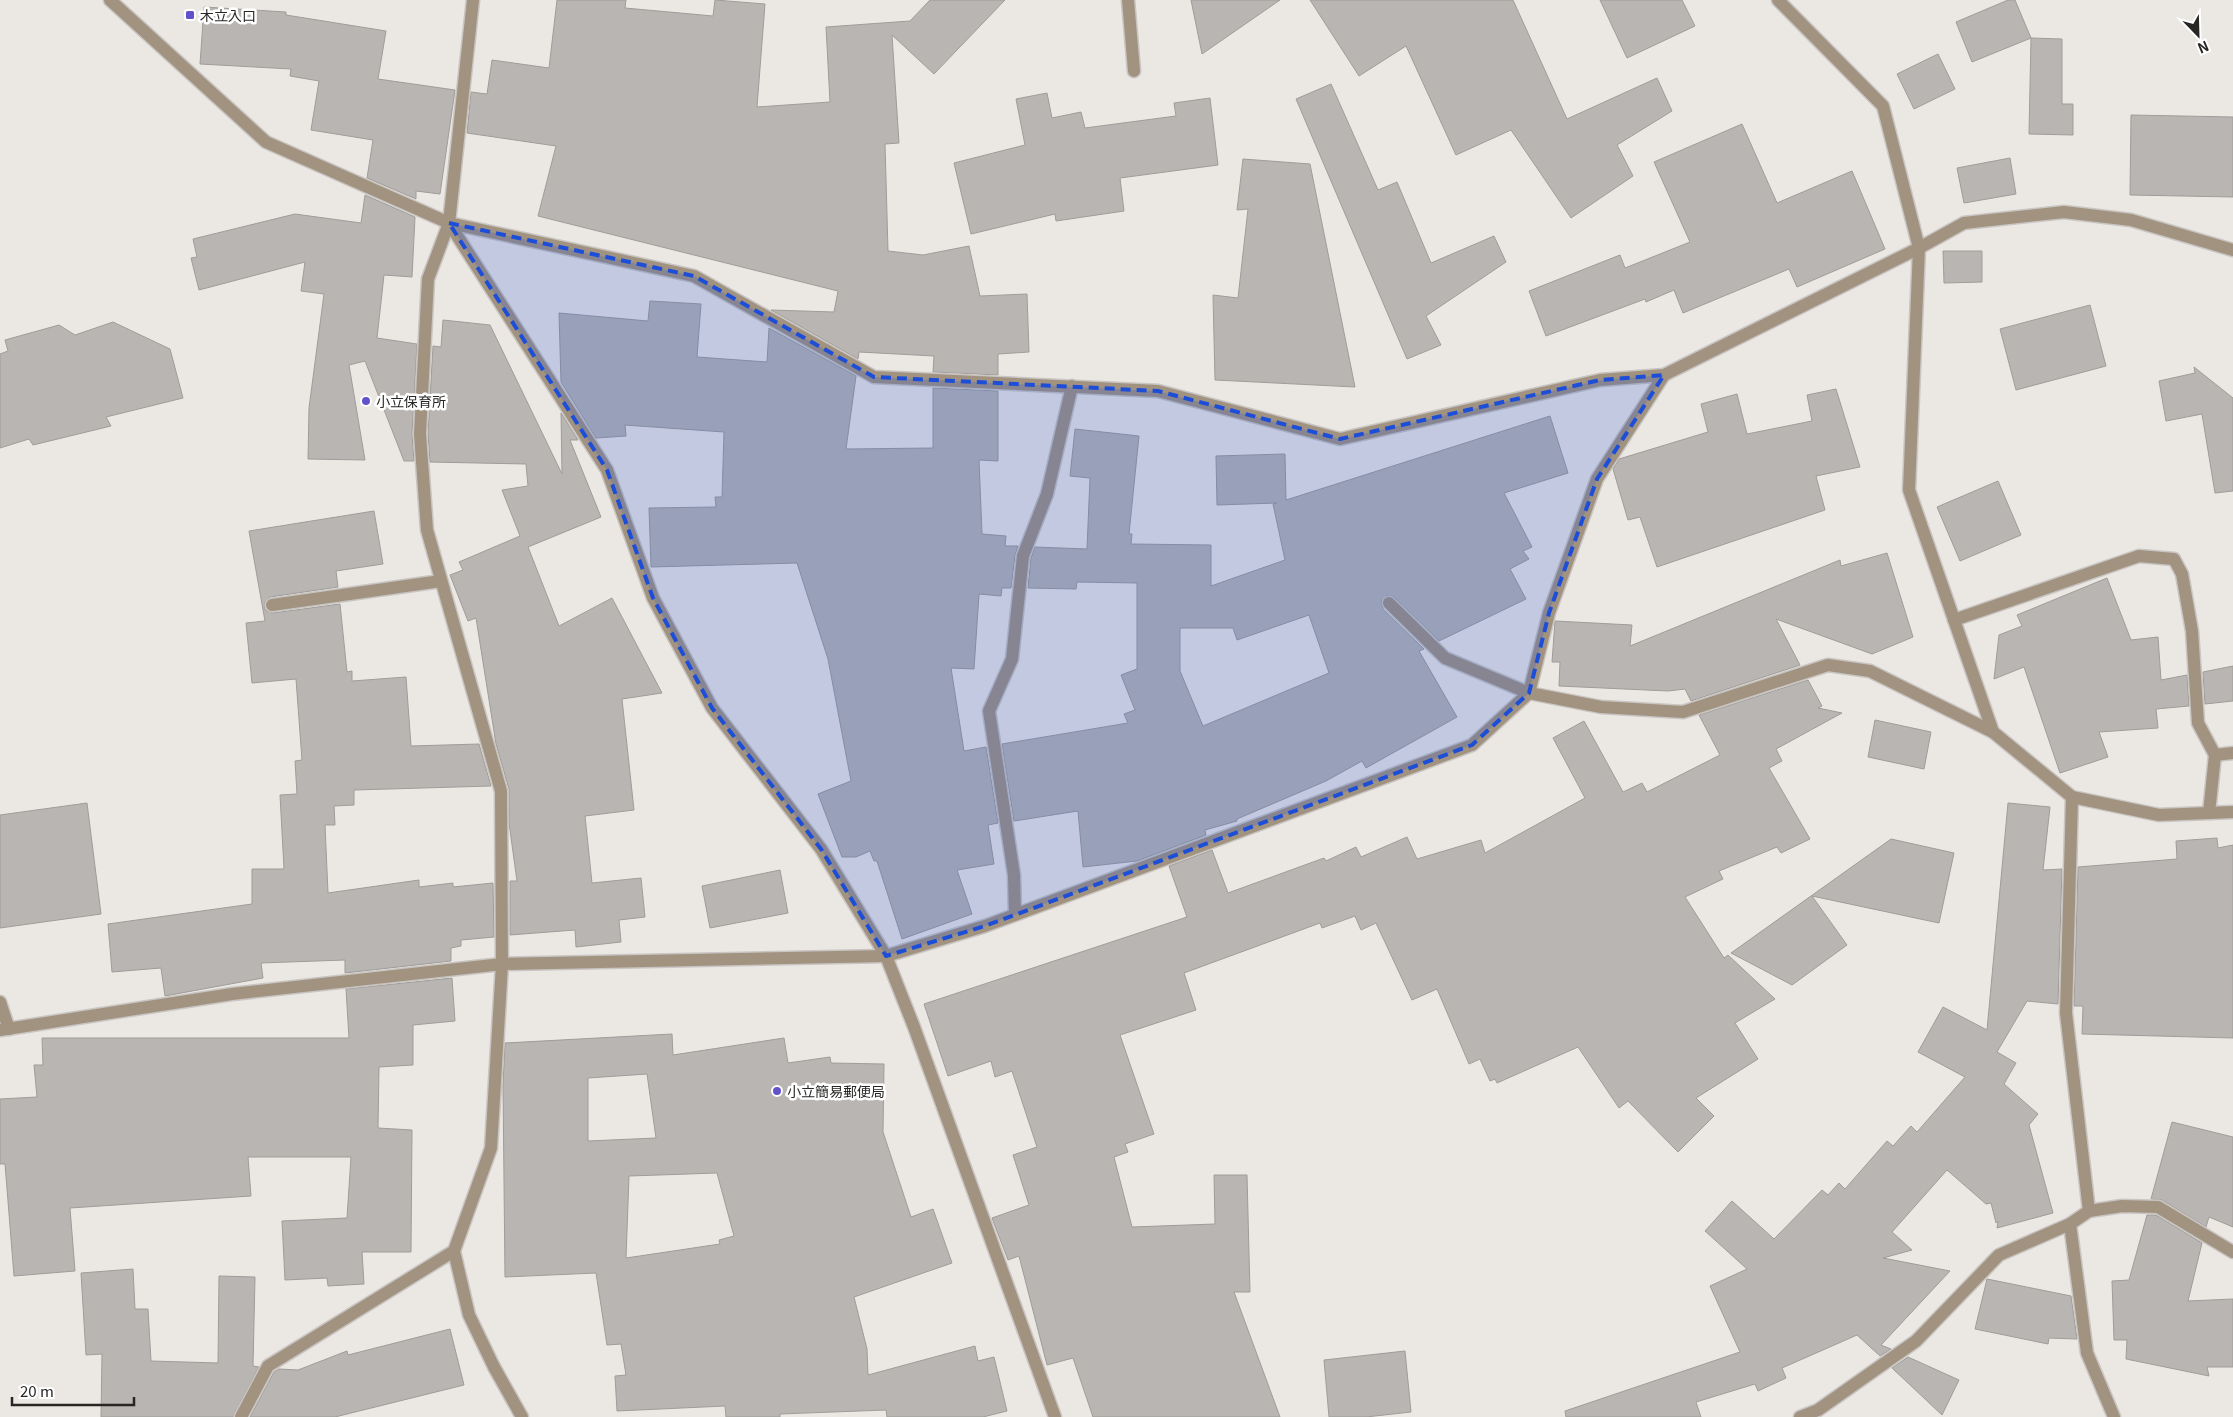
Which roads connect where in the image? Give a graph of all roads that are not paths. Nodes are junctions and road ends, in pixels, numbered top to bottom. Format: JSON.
{"nodes":[{"id":1,"x":110,"y":0,"type":"edge"},
{"id":2,"x":474,"y":0,"type":"edge"},
{"id":3,"x":1128,"y":0,"type":"edge"},
{"id":4,"x":1778,"y":0,"type":"edge"},
{"id":5,"x":1134,"y":71,"type":"dead end"},
{"id":6,"x":449,"y":223,"type":"junction"},
{"id":7,"x":1919,"y":248,"type":"junction"},
{"id":8,"x":2233,"y":250,"type":"edge"},
{"id":9,"x":1664,"y":375,"type":"junction"},
{"id":10,"x":1072,"y":386,"type":"junction"},
{"id":11,"x":441,"y":581,"type":"junction"},
{"id":12,"x":1389,"y":603,"type":"dead end"},
{"id":13,"x":272,"y":605,"type":"dead end"},
{"id":14,"x":1954,"y":620,"type":"junction"},
{"id":15,"x":1529,"y":693,"type":"junction"},
{"id":16,"x":1993,"y":732,"type":"junction"},
{"id":17,"x":2233,"y":753,"type":"edge"},
{"id":18,"x":2215,"y":755,"type":"junction"},
{"id":19,"x":2072,"y":797,"type":"junction"},
{"id":20,"x":2233,"y":812,"type":"edge"},
{"id":21,"x":2209,"y":813,"type":"junction"},
{"id":22,"x":1015,"y":914,"type":"junction"},
{"id":23,"x":886,"y":956,"type":"junction"},
{"id":24,"x":502,"y":964,"type":"junction"},
{"id":25,"x":0,"y":1002,"type":"edge"},
{"id":26,"x":5,"y":1029,"type":"edge"},
{"id":27,"x":2090,"y":1211,"type":"junction"},
{"id":28,"x":2070,"y":1224,"type":"junction"},
{"id":29,"x":454,"y":1251,"type":"junction"},
{"id":30,"x":2233,"y":1252,"type":"edge"},
{"id":31,"x":241,"y":1417,"type":"edge"},
{"id":32,"x":522,"y":1417,"type":"edge"},
{"id":33,"x":1055,"y":1417,"type":"edge"},
{"id":34,"x":1800,"y":1417,"type":"edge"},
{"id":35,"x":2114,"y":1417,"type":"edge"}],
"edges":[{"from":1,"to":6,"type":"street"},
{"from":2,"to":6,"type":"street"},
{"from":3,"to":5,"type":"street"},
{"from":4,"to":7,"type":"street"},
{"from":6,"to":10,"type":"street"},
{"from":6,"to":11,"type":"street"},
{"from":6,"to":23,"type":"street"},
{"from":7,"to":8,"type":"street"},
{"from":7,"to":9,"type":"street"},
{"from":7,"to":14,"type":"street"},
{"from":9,"to":10,"type":"street"},
{"from":9,"to":15,"type":"street"},
{"from":10,"to":22,"type":"street"},
{"from":11,"to":13,"type":"street"},
{"from":11,"to":24,"type":"street"},
{"from":12,"to":15,"type":"street"},
{"from":14,"to":16,"type":"street"},
{"from":14,"to":18,"type":"street"},
{"from":15,"to":16,"type":"street"},
{"from":15,"to":22,"type":"street"},
{"from":16,"to":19,"type":"street"},
{"from":17,"to":18,"type":"street"},
{"from":18,"to":21,"type":"street"},
{"from":19,"to":21,"type":"street"},
{"from":19,"to":27,"type":"street"},
{"from":20,"to":21,"type":"street"},
{"from":22,"to":23,"type":"street"},
{"from":23,"to":24,"type":"street"},
{"from":23,"to":33,"type":"street"},
{"from":24,"to":26,"type":"street"},
{"from":24,"to":29,"type":"street"},
{"from":25,"to":26,"type":"street"},
{"from":27,"to":28,"type":"street"},
{"from":27,"to":30,"type":"street"},
{"from":28,"to":34,"type":"street"},
{"from":28,"to":35,"type":"street"},
{"from":29,"to":31,"type":"street"},
{"from":29,"to":32,"type":"street"}]}
